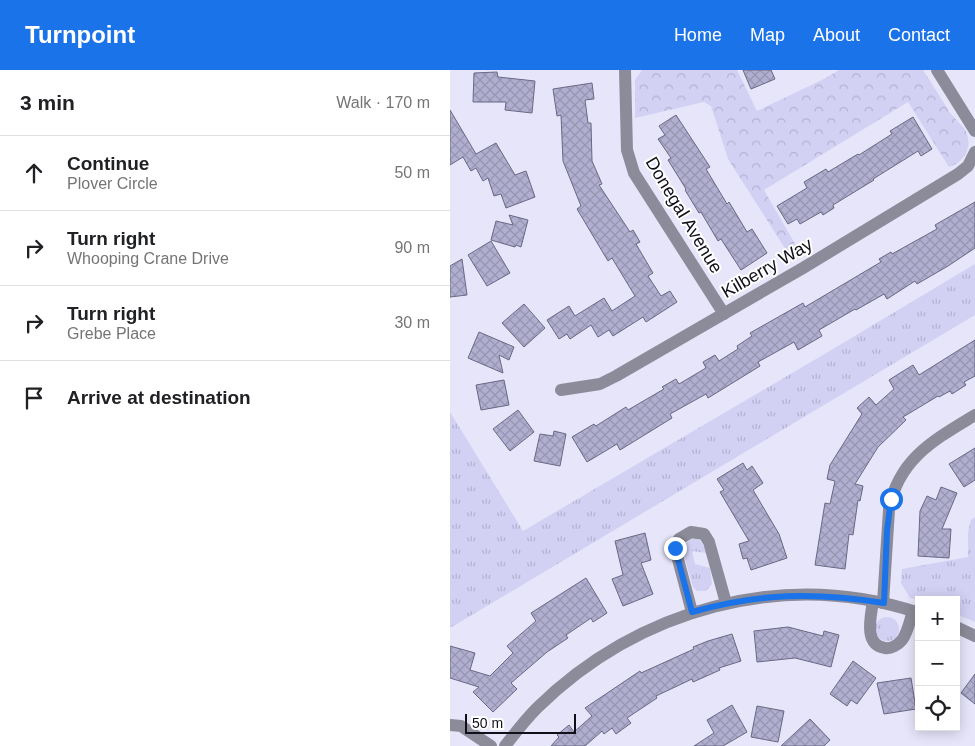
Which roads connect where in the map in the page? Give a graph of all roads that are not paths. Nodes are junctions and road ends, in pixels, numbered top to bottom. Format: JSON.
{"nodes":[{"id":1,"x":625,"y":70,"type":"edge"},
{"id":2,"x":937,"y":70,"type":"edge"},
{"id":3,"x":975,"y":131,"type":"edge"},
{"id":4,"x":975,"y":152,"type":"edge"},
{"id":5,"x":724,"y":314,"type":"junction"},
{"id":6,"x":561,"y":390,"type":"dead end"},
{"id":7,"x":975,"y":415,"type":"edge"},
{"id":8,"x":878,"y":602,"type":"junction"},
{"id":9,"x":726,"y":603,"type":"junction"},
{"id":10,"x":692,"y":612,"type":"junction"},
{"id":11,"x":915,"y":612,"type":"edge"},
{"id":12,"x":915,"y":614,"type":"edge"},
{"id":13,"x":960,"y":630,"type":"edge"},
{"id":14,"x":975,"y":636,"type":"edge"},
{"id":15,"x":450,"y":725,"type":"edge"},
{"id":16,"x":492,"y":746,"type":"edge"},
{"id":17,"x":505,"y":746,"type":"edge"}],
"edges":[{"from":1,"to":5,"type":"street","name":"Donegal Avenue"},
{"from":2,"to":3,"type":"street"},
{"from":4,"to":5,"type":"street","name":"Kilberry Way"},
{"from":5,"to":6,"type":"street","name":"Kilberry Way"},
{"from":7,"to":8,"type":"street"},
{"from":8,"to":9,"type":"street"},
{"from":8,"to":11,"type":"street"},
{"from":8,"to":12,"type":"street"},
{"from":9,"to":10,"type":"street"},
{"from":9,"to":10,"type":"street"},
{"from":10,"to":17,"type":"street"},
{"from":13,"to":14,"type":"street"},
{"from":15,"to":16,"type":"street"}]}
